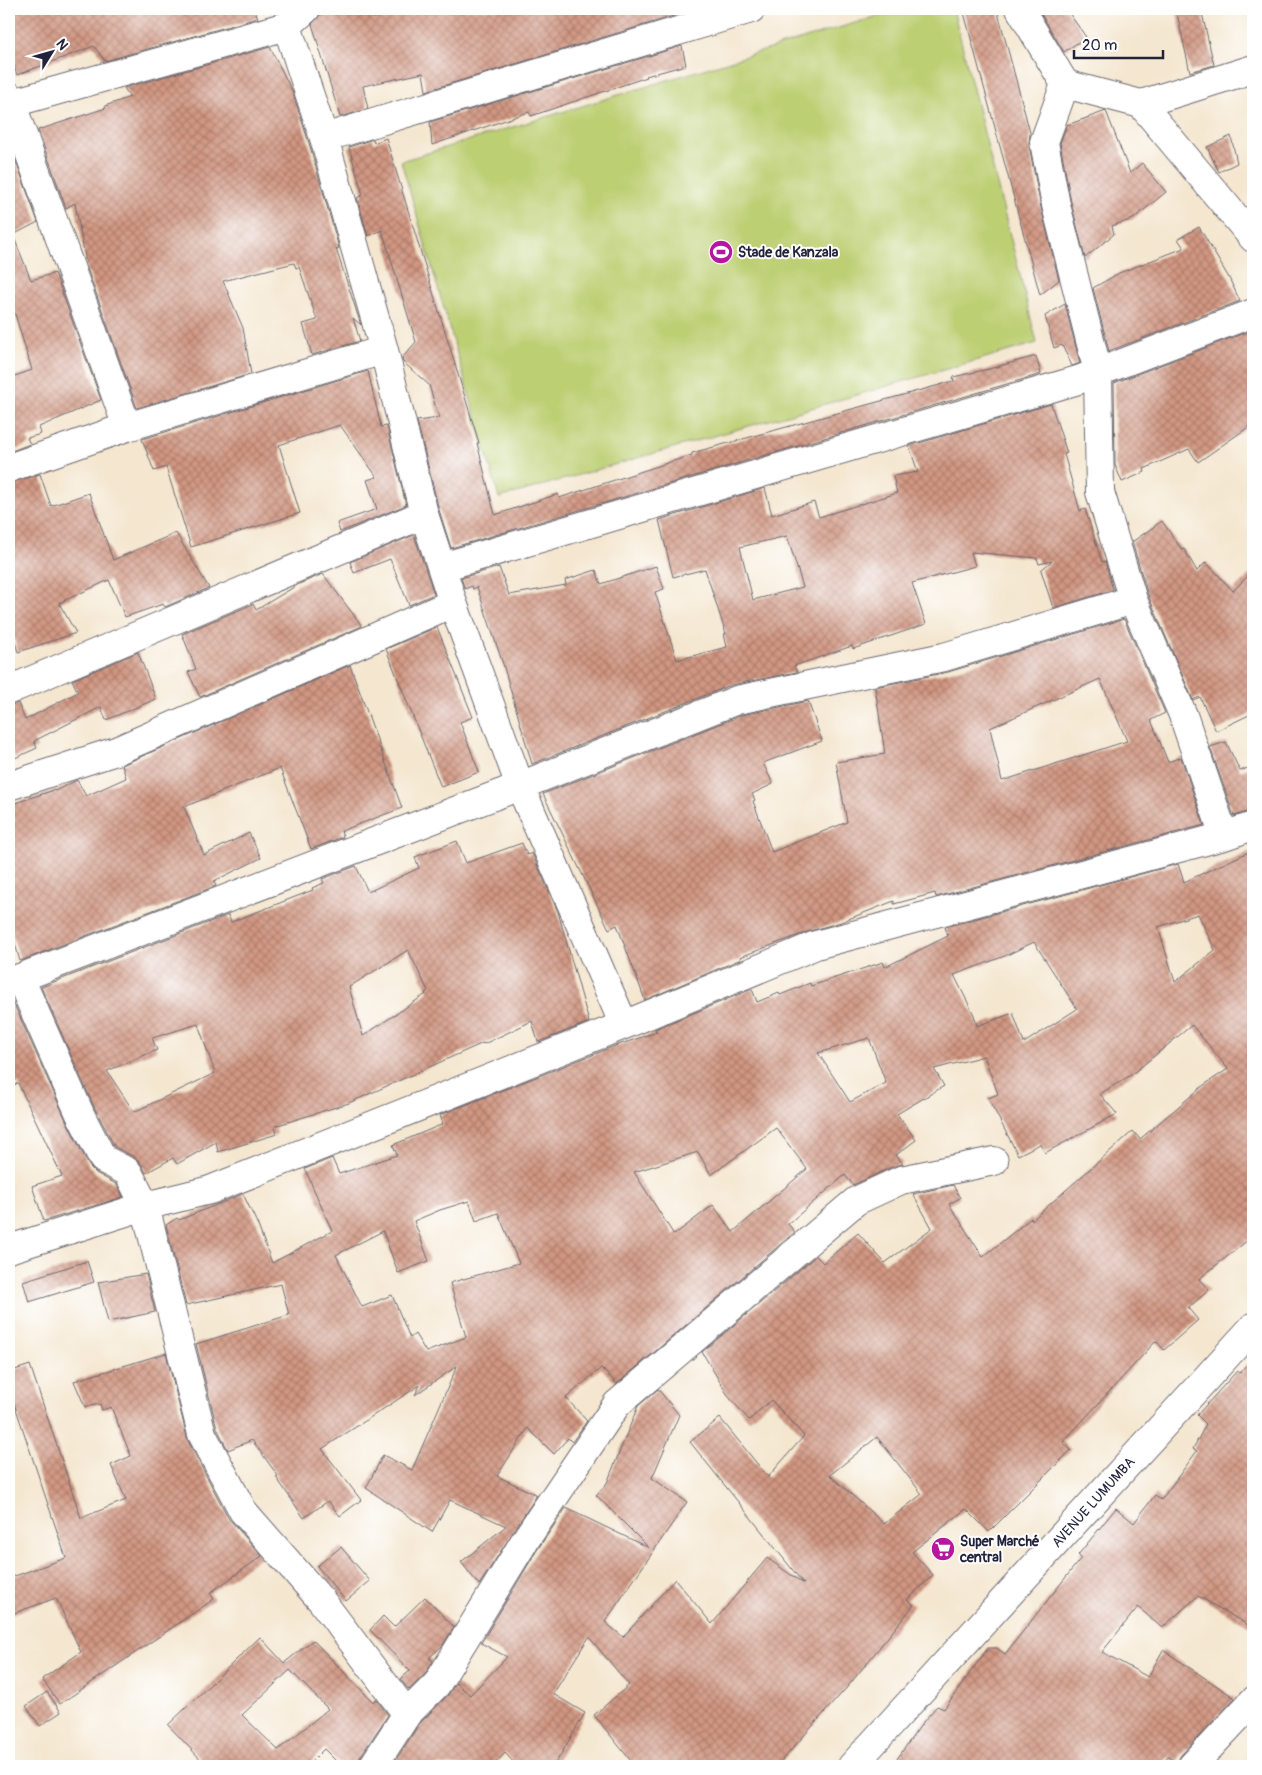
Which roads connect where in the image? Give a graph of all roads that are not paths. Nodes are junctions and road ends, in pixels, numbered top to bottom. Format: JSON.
{"nodes":[{"id":1,"x":751,"y":9,"type":"edge"},
{"id":2,"x":1020,"y":9,"type":"edge"},
{"id":3,"x":296,"y":18,"type":"edge"},
{"id":4,"x":1253,"y":70,"type":"edge"},
{"id":5,"x":1065,"y":84,"type":"junction"},
{"id":6,"x":10,"y":101,"type":"edge"},
{"id":7,"x":1141,"y":104,"type":"junction"},
{"id":8,"x":324,"y":138,"type":"junction"},
{"id":9,"x":1253,"y":238,"type":"edge"},
{"id":10,"x":1253,"y":313,"type":"edge"},
{"id":11,"x":384,"y":350,"type":"junction"},
{"id":12,"x":1098,"y":372,"type":"junction"},
{"id":13,"x":127,"y":428,"type":"junction"},
{"id":14,"x":9,"y":468,"type":"edge"},
{"id":15,"x":424,"y":514,"type":"junction"},
{"id":16,"x":442,"y":567,"type":"junction"},
{"id":17,"x":1133,"y":600,"type":"junction"},
{"id":18,"x":454,"y":603,"type":"junction"},
{"id":19,"x":9,"y":690,"type":"edge"},
{"id":20,"x":9,"y":786,"type":"edge"},
{"id":21,"x":520,"y":786,"type":"junction"},
{"id":22,"x":1253,"y":826,"type":"edge"},
{"id":23,"x":1224,"y":836,"type":"junction"},
{"id":24,"x":14,"y":980,"type":"edge"},
{"id":25,"x":624,"y":1025,"type":"junction"},
{"id":26,"x":994,"y":1161,"type":"dead end"},
{"id":27,"x":145,"y":1206,"type":"junction"},
{"id":28,"x":9,"y":1249,"type":"edge"},
{"id":29,"x":1253,"y":1326,"type":"edge"},
{"id":30,"x":1253,"y":1701,"type":"edge"},
{"id":31,"x":408,"y":1714,"type":"junction"},
{"id":32,"x":373,"y":1766,"type":"edge"},
{"id":33,"x":852,"y":1766,"type":"edge"},
{"id":34,"x":1192,"y":1766,"type":"edge"}],
"edges":[{"from":1,"to":8,"type":"street"},
{"from":2,"to":5,"type":"street"},
{"from":3,"to":6,"type":"street"},
{"from":3,"to":8,"type":"street"},
{"from":4,"to":7,"type":"street"},
{"from":5,"to":7,"type":"street"},
{"from":5,"to":12,"type":"street"},
{"from":6,"to":13,"type":"street"},
{"from":7,"to":9,"type":"street"},
{"from":8,"to":11,"type":"street"},
{"from":10,"to":12,"type":"street"},
{"from":11,"to":13,"type":"street"},
{"from":11,"to":15,"type":"street"},
{"from":12,"to":16,"type":"street"},
{"from":12,"to":17,"type":"street"},
{"from":13,"to":14,"type":"street"},
{"from":15,"to":16,"type":"street"},
{"from":15,"to":19,"type":"street"},
{"from":16,"to":18,"type":"street"},
{"from":17,"to":21,"type":"street"},
{"from":17,"to":23,"type":"street"},
{"from":18,"to":20,"type":"street"},
{"from":18,"to":21,"type":"street"},
{"from":21,"to":24,"type":"street"},
{"from":21,"to":25,"type":"street"},
{"from":22,"to":23,"type":"street"},
{"from":23,"to":25,"type":"street"},
{"from":24,"to":27,"type":"street"},
{"from":25,"to":27,"type":"street"},
{"from":26,"to":31,"type":"street"},
{"from":27,"to":28,"type":"street"},
{"from":27,"to":31,"type":"street"},
{"from":29,"to":33,"type":"street","name":"AVENUE LUMUMBA"},
{"from":30,"to":34,"type":"street"},
{"from":31,"to":32,"type":"street"}]}
